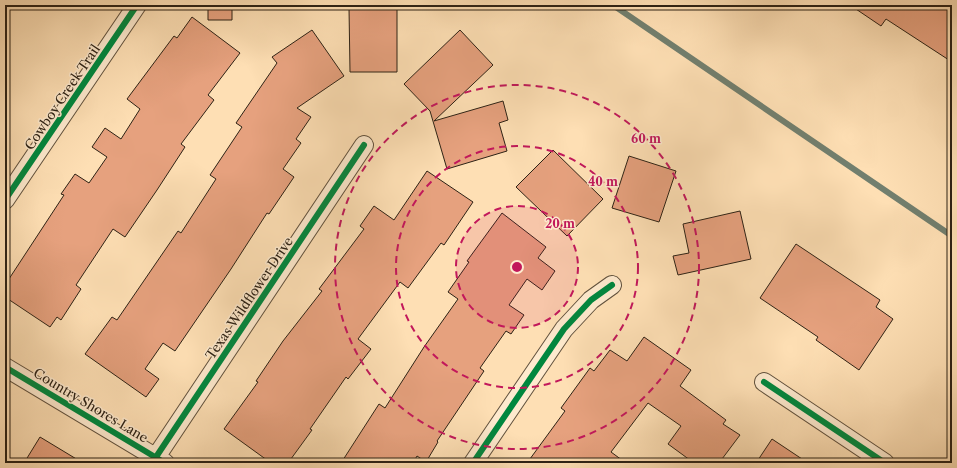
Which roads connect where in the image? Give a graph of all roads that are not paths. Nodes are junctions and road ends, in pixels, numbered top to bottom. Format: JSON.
{"nodes":[{"id":1,"x":137,"y":5,"type":"edge"},
{"id":2,"x":364,"y":145,"type":"dead end"},
{"id":3,"x":5,"y":200,"type":"edge"},
{"id":4,"x":612,"y":285,"type":"dead end"},
{"id":5,"x":5,"y":367,"type":"edge"},
{"id":6,"x":764,"y":382,"type":"dead end"},
{"id":7,"x":157,"y":461,"type":"edge"},
{"id":8,"x":473,"y":463,"type":"edge"},
{"id":9,"x":885,"y":463,"type":"edge"}],
"edges":[{"from":1,"to":3,"type":"street","name":"Cowboy Creek Trail"},
{"from":2,"to":7,"type":"street","name":"Texas Wildflower Drive"},
{"from":4,"to":8,"type":"street"},
{"from":5,"to":7,"type":"street","name":"Country Shores Lane"},
{"from":6,"to":9,"type":"street"}]}
